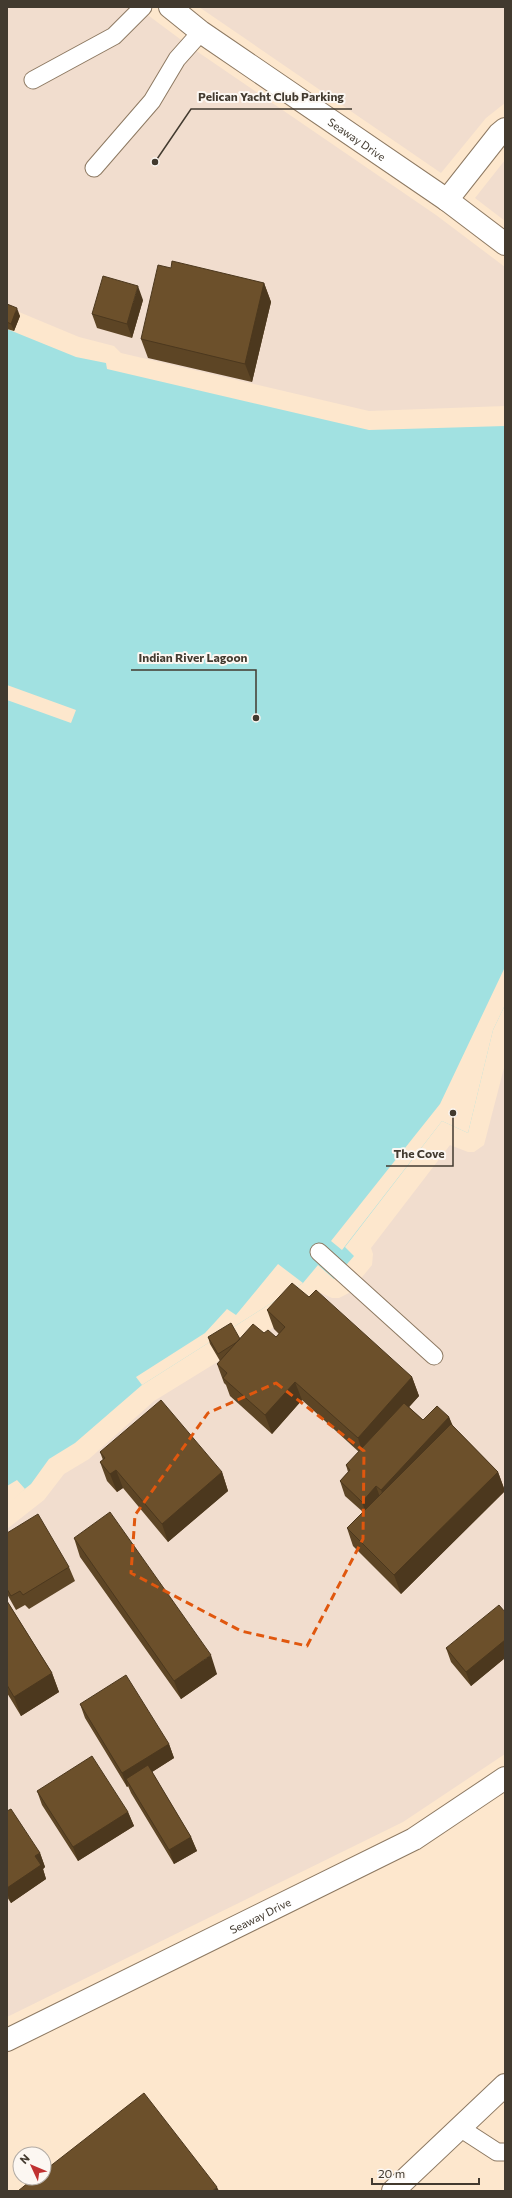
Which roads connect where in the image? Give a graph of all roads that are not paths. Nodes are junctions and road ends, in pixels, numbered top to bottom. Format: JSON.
{"nodes":[{"id":1,"x":143,"y":7,"type":"edge"},
{"id":2,"x":170,"y":7,"type":"edge"},
{"id":3,"x":201,"y":32,"type":"junction"},
{"id":4,"x":33,"y":80,"type":"dead end"},
{"id":5,"x":505,"y":129,"type":"edge"},
{"id":6,"x":94,"y":168,"type":"dead end"},
{"id":7,"x":447,"y":200,"type":"junction"},
{"id":8,"x":505,"y":244,"type":"edge"},
{"id":9,"x":319,"y":1252,"type":"dead end"},
{"id":10,"x":434,"y":1356,"type":"dead end"},
{"id":11,"x":505,"y":1778,"type":"edge"},
{"id":12,"x":7,"y":2040,"type":"edge"},
{"id":13,"x":505,"y":2085,"type":"edge"},
{"id":14,"x":460,"y":2128,"type":"junction"},
{"id":15,"x":505,"y":2152,"type":"edge"},
{"id":16,"x":393,"y":2191,"type":"edge"}],
"edges":[{"from":1,"to":4,"type":"lane"},
{"from":2,"to":3,"type":"main road","name":"Seaway Drive"},
{"from":3,"to":6,"type":"lane"},
{"from":3,"to":7,"type":"main road","name":"Seaway Drive"},
{"from":5,"to":7,"type":"main road"},
{"from":7,"to":8,"type":"main road","name":"Seaway Drive"},
{"from":9,"to":10,"type":"lane"},
{"from":11,"to":12,"type":"main road","name":"Seaway Drive"},
{"from":13,"to":14,"type":"main road"},
{"from":14,"to":15,"type":"lane"},
{"from":14,"to":16,"type":"main road"}]}
